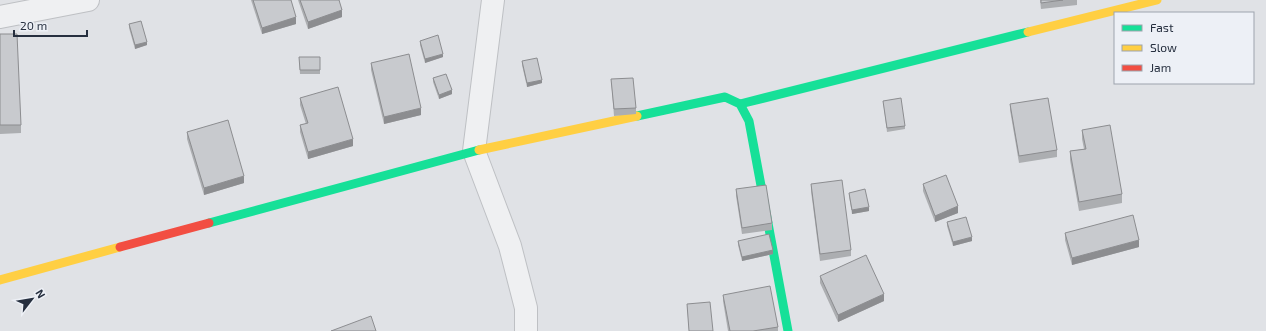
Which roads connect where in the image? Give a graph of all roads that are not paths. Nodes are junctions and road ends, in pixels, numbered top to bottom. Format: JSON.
{"nodes":[{"id":1,"x":88,"y":0,"type":"edge"},
{"id":2,"x":493,"y":0,"type":"edge"},
{"id":3,"x":1157,"y":0,"type":"edge"},
{"id":4,"x":0,"y":17,"type":"edge"},
{"id":5,"x":740,"y":104,"type":"junction"},
{"id":6,"x":474,"y":151,"type":"junction"},
{"id":7,"x":0,"y":280,"type":"edge"},
{"id":8,"x":526,"y":331,"type":"edge"},
{"id":9,"x":788,"y":331,"type":"edge"}],
"edges":[{"from":1,"to":4,"type":"street"},
{"from":2,"to":6,"type":"street"},
{"from":3,"to":5,"type":"street"},
{"from":5,"to":6,"type":"street"},
{"from":5,"to":9,"type":"street"},
{"from":6,"to":7,"type":"street"},
{"from":6,"to":8,"type":"street"}]}
